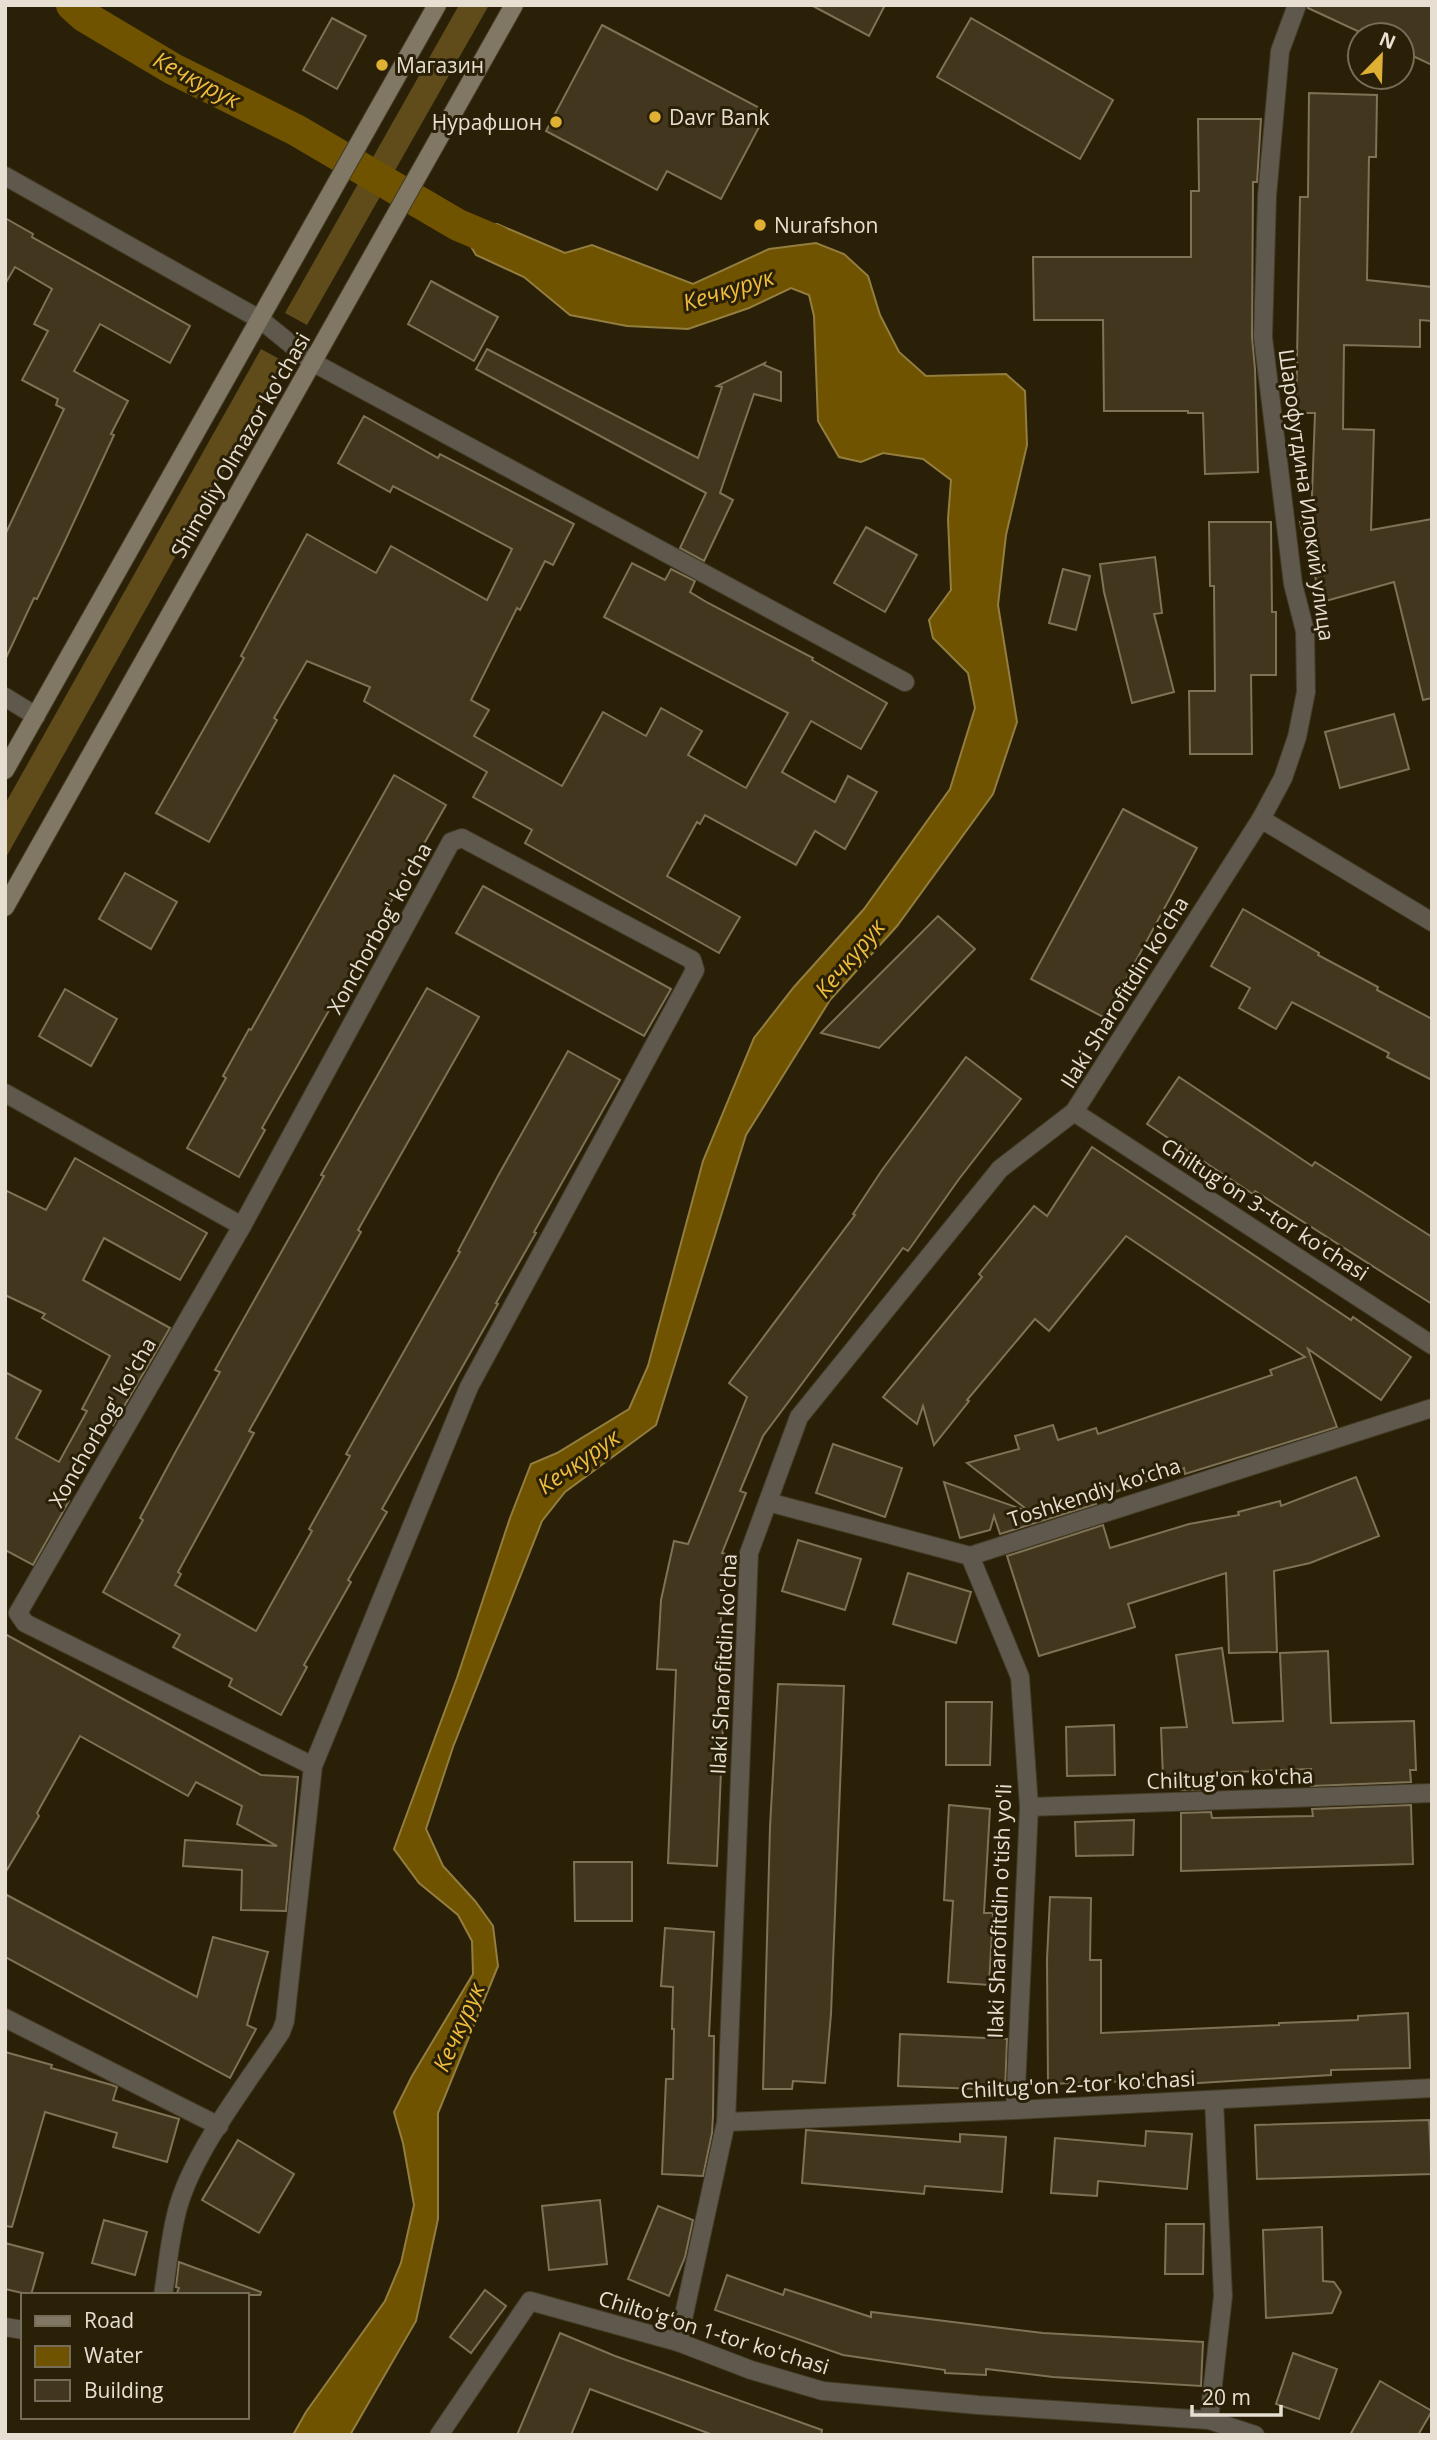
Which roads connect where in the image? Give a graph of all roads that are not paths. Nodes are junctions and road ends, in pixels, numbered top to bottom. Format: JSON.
{"nodes":[{"id":1,"x":437,"y":5,"type":"edge"},
{"id":2,"x":514,"y":5,"type":"edge"},
{"id":3,"x":1297,"y":5,"type":"edge"},
{"id":4,"x":5,"y":176,"type":"edge"},
{"id":5,"x":261,"y":320,"type":"junction"},
{"id":6,"x":314,"y":363,"type":"junction"},
{"id":7,"x":905,"y":682,"type":"dead end"},
{"id":8,"x":5,"y":697,"type":"edge"},
{"id":9,"x":36,"y":716,"type":"junction"},
{"id":10,"x":5,"y":770,"type":"edge"},
{"id":11,"x":1261,"y":818,"type":"junction"},
{"id":12,"x":5,"y":907,"type":"edge"},
{"id":13,"x":1432,"y":922,"type":"edge"},
{"id":14,"x":5,"y":1093,"type":"edge"},
{"id":15,"x":1074,"y":1112,"type":"junction"},
{"id":16,"x":242,"y":1226,"type":"junction"},
{"id":17,"x":1432,"y":1345,"type":"edge"},
{"id":18,"x":1432,"y":1408,"type":"edge"},
{"id":19,"x":768,"y":1502,"type":"junction"},
{"id":20,"x":970,"y":1556,"type":"junction"},
{"id":21,"x":313,"y":1766,"type":"junction"},
{"id":22,"x":1432,"y":1793,"type":"edge"},
{"id":23,"x":1029,"y":1807,"type":"junction"},
{"id":24,"x":5,"y":2018,"type":"edge"},
{"id":25,"x":1432,"y":2088,"type":"edge"},
{"id":26,"x":1214,"y":2100,"type":"junction"},
{"id":27,"x":1015,"y":2110,"type":"junction"},
{"id":28,"x":726,"y":2122,"type":"junction"},
{"id":29,"x":219,"y":2126,"type":"junction"},
{"id":30,"x":163,"y":2293,"type":"edge"},
{"id":31,"x":678,"y":2342,"type":"junction"},
{"id":32,"x":1209,"y":2420,"type":"junction"},
{"id":33,"x":439,"y":2435,"type":"edge"},
{"id":34,"x":1255,"y":2435,"type":"edge"}],
"edges":[{"from":1,"to":5,"type":"main road","name":"Shimoliy Olmazor ko'chasi"},
{"from":2,"to":6,"type":"main road","name":"Shimoliy Olmazor ko'chasi"},
{"from":3,"to":11,"type":"street","name":"Шарофутдина Илокий улица"},
{"from":4,"to":5,"type":"street"},
{"from":5,"to":6,"type":"street"},
{"from":5,"to":9,"type":"main road","name":"Shimoliy Olmazor ko'chasi"},
{"from":6,"to":7,"type":"street"},
{"from":6,"to":12,"type":"main road","name":"Shimoliy Olmazor ko'chasi"},
{"from":8,"to":9,"type":"street"},
{"from":9,"to":10,"type":"main road","name":"Shimoliy Olmazor ko'chasi"},
{"from":11,"to":13,"type":"street"},
{"from":11,"to":15,"type":"street","name":"Ilaki Sharofitdin ko'cha"},
{"from":14,"to":16,"type":"street"},
{"from":15,"to":17,"type":"street","name":"Chiltug'on 3--tor koʻchasi"},
{"from":15,"to":19,"type":"street","name":"Ilaki Sharofitdin ko'cha"},
{"from":16,"to":21,"type":"street","name":"Xonchorbog' ko'cha"},
{"from":16,"to":21,"type":"street","name":"Xonchorbog' ko'cha"},
{"from":18,"to":20,"type":"street","name":"Toshkendiy ko'cha"},
{"from":19,"to":20,"type":"street"},
{"from":19,"to":28,"type":"street","name":"Ilaki Sharofitdin ko'cha"},
{"from":20,"to":23,"type":"street","name":"Ilaki Sharofitdin o'tish yo'li"},
{"from":21,"to":29,"type":"street","name":"Xonchorbog' ko'cha"},
{"from":22,"to":23,"type":"street","name":"Chiltug'on ko'cha"},
{"from":23,"to":27,"type":"street","name":"Ilaki Sharofitdin o'tish yo'li"},
{"from":24,"to":29,"type":"street"},
{"from":25,"to":26,"type":"street","name":"Chiltug'on 2-tor ko'chasi"},
{"from":26,"to":27,"type":"street","name":"Chiltug'on 2-tor ko'chasi"},
{"from":26,"to":32,"type":"street"},
{"from":27,"to":28,"type":"street","name":"Chiltug'on 2-tor ko'chasi"},
{"from":28,"to":31,"type":"street","name":"Ilaki Sharofitdin ko'cha"},
{"from":29,"to":30,"type":"street","name":"Xonchorbog' ko'cha"},
{"from":31,"to":32,"type":"street","name":"Chiltoʻgʻon 1-tor koʻchasi"},
{"from":31,"to":33,"type":"street","name":"Chiltoʻgʻon 1-tor koʻchasi"},
{"from":32,"to":34,"type":"street","name":"Chiltoʻgʻon 1-tor koʻchasi"}]}
